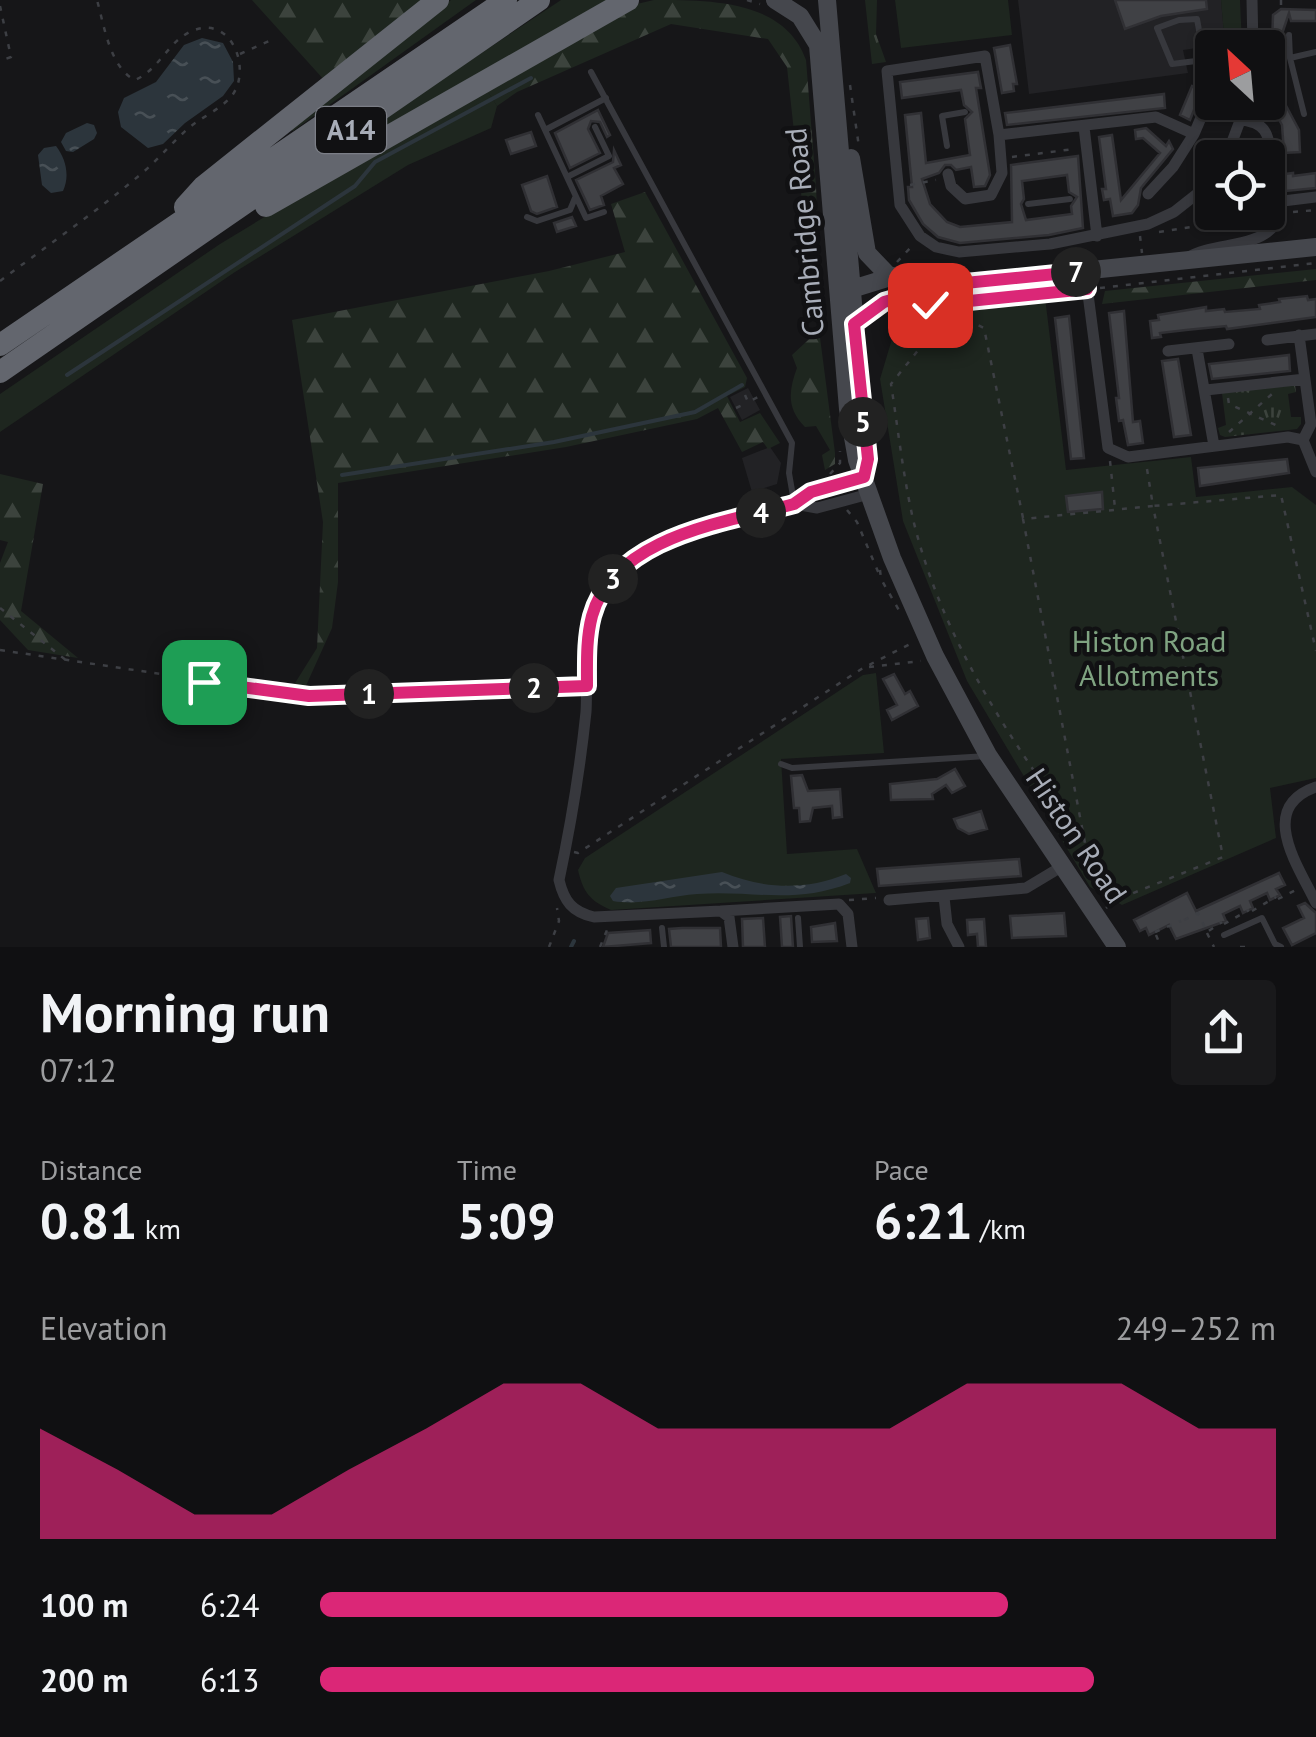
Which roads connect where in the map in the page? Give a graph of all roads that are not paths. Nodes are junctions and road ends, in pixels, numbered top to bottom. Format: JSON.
{"nodes":[{"id":1,"x":438,"y":0,"type":"edge"},
{"id":2,"x":506,"y":0,"type":"edge"},
{"id":3,"x":539,"y":0,"type":"edge"},
{"id":4,"x":628,"y":0,"type":"edge"},
{"id":5,"x":775,"y":0,"type":"edge"},
{"id":6,"x":827,"y":0,"type":"edge"},
{"id":7,"x":1252,"y":0,"type":"edge"},
{"id":8,"x":1253,"y":30,"type":"edge"},
{"id":9,"x":1289,"y":35,"type":"dead end"},
{"id":10,"x":1316,"y":52,"type":"edge"},
{"id":11,"x":1208,"y":58,"type":"edge"},
{"id":12,"x":1290,"y":58,"type":"junction"},
{"id":13,"x":591,"y":72,"type":"dead end"},
{"id":14,"x":843,"y":88,"type":"junction"},
{"id":15,"x":606,"y":98,"type":"junction"},
{"id":16,"x":994,"y":108,"type":"junction"},
{"id":17,"x":979,"y":110,"type":"dead end"},
{"id":18,"x":966,"y":112,"type":"dead end"},
{"id":19,"x":1304,"y":114,"type":"dead end"},
{"id":20,"x":538,"y":115,"type":"dead end"},
{"id":21,"x":1200,"y":120,"type":"edge"},
{"id":22,"x":1243,"y":120,"type":"joint"},
{"id":23,"x":594,"y":127,"type":"dead end"},
{"id":24,"x":1084,"y":127,"type":"junction"},
{"id":25,"x":545,"y":130,"type":"junction"},
{"id":26,"x":1194,"y":134,"type":"junction"},
{"id":27,"x":998,"y":135,"type":"junction"},
{"id":28,"x":1234,"y":140,"type":"edge"},
{"id":29,"x":1269,"y":140,"type":"edge"},
{"id":30,"x":947,"y":146,"type":"dead end"},
{"id":31,"x":948,"y":176,"type":"road end"},
{"id":32,"x":567,"y":177,"type":"junction"},
{"id":33,"x":1148,"y":194,"type":"dead end"},
{"id":34,"x":1195,"y":194,"type":"edge"},
{"id":35,"x":576,"y":196,"type":"junction"},
{"id":36,"x":1316,"y":197,"type":"edge"},
{"id":37,"x":1070,"y":199,"type":"dead end"},
{"id":38,"x":1285,"y":201,"type":"edge"},
{"id":39,"x":1028,"y":204,"type":"dead end"},
{"id":40,"x":604,"y":212,"type":"dead end"},
{"id":41,"x":526,"y":217,"type":"dead end"},
{"id":42,"x":1270,"y":230,"type":"edge"},
{"id":43,"x":162,"y":232,"type":"junction"},
{"id":44,"x":1097,"y":236,"type":"junction"},
{"id":45,"x":1316,"y":247,"type":"edge"},
{"id":46,"x":1183,"y":260,"type":"junction"},
{"id":47,"x":162,"y":261,"type":"junction"},
{"id":48,"x":894,"y":272,"type":"junction"},
{"id":49,"x":1086,"y":280,"type":"junction"},
{"id":50,"x":845,"y":285,"type":"junction"},
{"id":51,"x":945,"y":285,"type":"junction"},
{"id":52,"x":884,"y":302,"type":"junction"},
{"id":53,"x":847,"y":325,"type":"junction"},
{"id":54,"x":1316,"y":334,"type":"edge"},
{"id":55,"x":1298,"y":336,"type":"junction"},
{"id":56,"x":1267,"y":340,"type":"dead end"},
{"id":57,"x":1229,"y":344,"type":"dead end"},
{"id":58,"x":0,"y":345,"type":"edge"},
{"id":59,"x":1198,"y":349,"type":"junction"},
{"id":60,"x":1168,"y":352,"type":"dead end"},
{"id":61,"x":0,"y":372,"type":"edge"},
{"id":62,"x":1306,"y":379,"type":"junction"},
{"id":63,"x":1206,"y":390,"type":"junction"},
{"id":64,"x":1303,"y":440,"type":"junction"},
{"id":65,"x":1214,"y":446,"type":"junction"},
{"id":66,"x":1316,"y":472,"type":"edge"},
{"id":67,"x":866,"y":486,"type":"junction"},
{"id":68,"x":794,"y":504,"type":"junction"},
{"id":69,"x":988,"y":756,"type":"junction"},
{"id":70,"x":781,"y":764,"type":"dead end"},
{"id":71,"x":1316,"y":787,"type":"edge"},
{"id":72,"x":1061,"y":867,"type":"junction"},
{"id":73,"x":944,"y":897,"type":"junction"},
{"id":74,"x":888,"y":900,"type":"road end"},
{"id":75,"x":1316,"y":903,"type":"edge"},
{"id":76,"x":721,"y":912,"type":"junction"},
{"id":77,"x":798,"y":918,"type":"dead end"},
{"id":78,"x":662,"y":928,"type":"dead end"},
{"id":79,"x":1224,"y":935,"type":"dead end"},
{"id":80,"x":664,"y":947,"type":"edge"},
{"id":81,"x":733,"y":947,"type":"edge"},
{"id":82,"x":800,"y":947,"type":"edge"},
{"id":83,"x":852,"y":947,"type":"edge"},
{"id":84,"x":959,"y":947,"type":"edge"},
{"id":85,"x":1117,"y":947,"type":"edge"},
{"id":86,"x":1281,"y":947,"type":"edge"}],
"edges":[{"from":1,"to":43,"type":"highway","number":"A14"},
{"from":2,"to":43,"type":"highway","number":"A14"},
{"from":3,"to":47,"type":"highway","number":"A14"},
{"from":4,"to":47,"type":"highway"},
{"from":5,"to":50,"type":"main road","name":"Cambridge Road"},
{"from":6,"to":14,"type":"main road","name":"Cambridge Road"},
{"from":7,"to":8,"type":"street"},
{"from":9,"to":12,"type":"lane"},
{"from":10,"to":12,"type":"lane"},
{"from":11,"to":11,"type":"lane"},
{"from":12,"to":19,"type":"lane"},
{"from":13,"to":15,"type":"lane"},
{"from":14,"to":48,"type":"main road","name":"Cambridge Road"},
{"from":14,"to":50,"type":"main road","name":"Cambridge Road"},
{"from":15,"to":25,"type":"lane"},
{"from":15,"to":68,"type":"lane"},
{"from":16,"to":17,"type":"lane"},
{"from":16,"to":27,"type":"street"},
{"from":16,"to":44,"type":"street"},
{"from":18,"to":30,"type":"lane"},
{"from":20,"to":25,"type":"lane"},
{"from":21,"to":26,"type":"street"},
{"from":22,"to":28,"type":"street"},
{"from":22,"to":29,"type":"street"},
{"from":23,"to":32,"type":"lane"},
{"from":24,"to":26,"type":"street"},
{"from":24,"to":27,"type":"street"},
{"from":24,"to":44,"type":"street"},
{"from":25,"to":32,"type":"lane"},
{"from":26,"to":33,"type":"street"},
{"from":27,"to":31,"type":"street"},
{"from":32,"to":35,"type":"lane"},
{"from":34,"to":44,"type":"street"},
{"from":35,"to":40,"type":"lane"},
{"from":35,"to":41,"type":"lane"},
{"from":36,"to":38,"type":"street"},
{"from":37,"to":39,"type":"lane"},
{"from":42,"to":46,"type":"street"},
{"from":43,"to":58,"type":"highway","number":"A14"},
{"from":45,"to":46,"type":"main road"},
{"from":46,"to":49,"type":"main road"},
{"from":47,"to":61,"type":"highway","number":"A14"},
{"from":48,"to":50,"type":"main road"},
{"from":48,"to":51,"type":"main road"},
{"from":49,"to":51,"type":"main road"},
{"from":49,"to":65,"type":"street"},
{"from":50,"to":52,"type":"main road"},
{"from":50,"to":53,"type":"main road"},
{"from":51,"to":52,"type":"main road"},
{"from":52,"to":53,"type":"main road"},
{"from":53,"to":67,"type":"main road","name":"Cambridge Road"},
{"from":54,"to":55,"type":"street"},
{"from":55,"to":56,"type":"street"},
{"from":55,"to":62,"type":"street"},
{"from":57,"to":59,"type":"street"},
{"from":59,"to":60,"type":"street"},
{"from":59,"to":63,"type":"street"},
{"from":62,"to":63,"type":"street"},
{"from":62,"to":64,"type":"street"},
{"from":63,"to":65,"type":"street"},
{"from":64,"to":65,"type":"street"},
{"from":64,"to":66,"type":"street"},
{"from":67,"to":68,"type":"street"},
{"from":67,"to":69,"type":"main road","name":"Cambridge Road"},
{"from":68,"to":76,"type":"street"},
{"from":69,"to":70,"type":"lane"},
{"from":69,"to":72,"type":"main road","name":"Histon Road"},
{"from":71,"to":75,"type":"street"},
{"from":72,"to":73,"type":"street"},
{"from":72,"to":85,"type":"main road","name":"Histon Road"},
{"from":73,"to":74,"type":"street"},
{"from":73,"to":84,"type":"street"},
{"from":76,"to":81,"type":"street"},
{"from":76,"to":83,"type":"street"},
{"from":77,"to":82,"type":"lane"},
{"from":78,"to":80,"type":"lane"},
{"from":79,"to":86,"type":"lane"}]}
